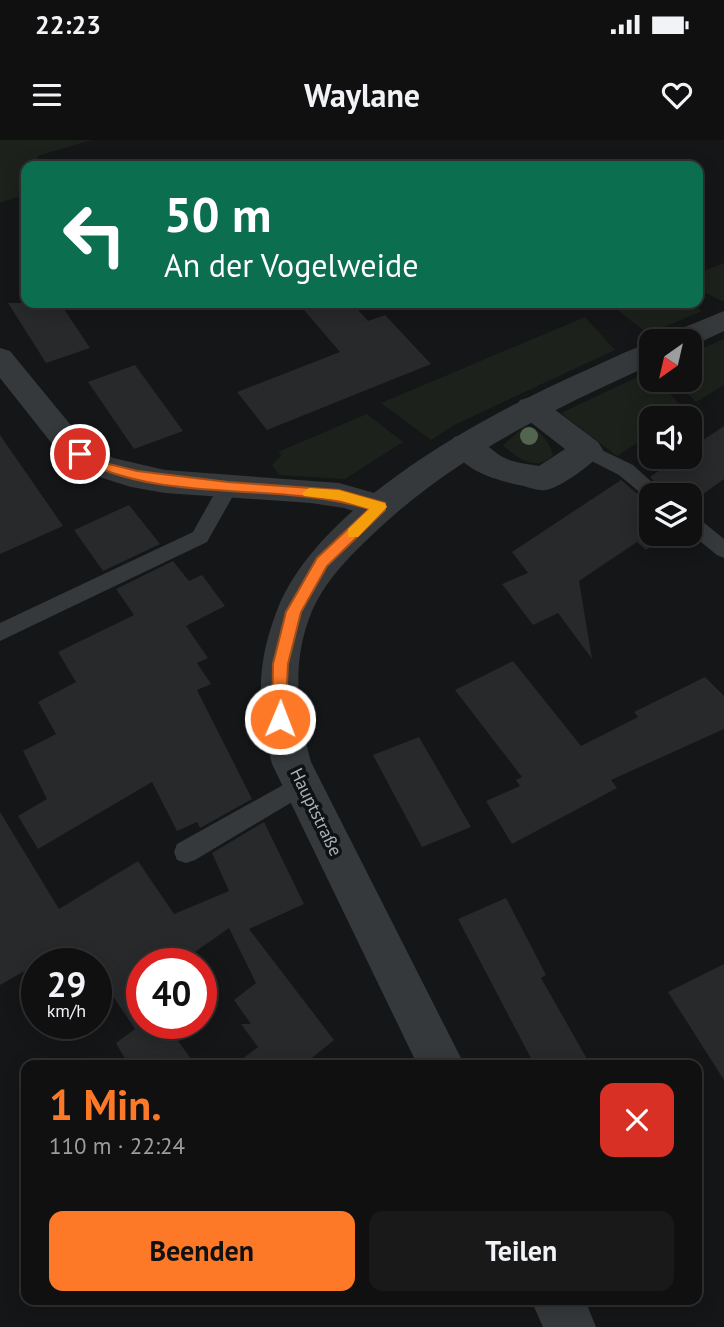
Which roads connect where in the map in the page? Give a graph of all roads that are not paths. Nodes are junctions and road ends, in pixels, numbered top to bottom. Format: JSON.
{"nodes":[{"id":1,"x":724,"y":320,"type":"edge"},
{"id":2,"x":702,"y":330,"type":"edge"},
{"id":3,"x":0,"y":358,"type":"edge"},
{"id":4,"x":639,"y":359,"type":"edge"},
{"id":5,"x":531,"y":407,"type":"junction"},
{"id":6,"x":465,"y":445,"type":"junction"},
{"id":7,"x":587,"y":450,"type":"junction"},
{"id":8,"x":642,"y":483,"type":"edge"},
{"id":9,"x":228,"y":487,"type":"junction"},
{"id":10,"x":380,"y":507,"type":"junction"},
{"id":11,"x":702,"y":532,"type":"edge"},
{"id":12,"x":724,"y":550,"type":"edge"},
{"id":13,"x":0,"y":633,"type":"edge"},
{"id":14,"x":301,"y":785,"type":"junction"},
{"id":15,"x":186,"y":852,"type":"dead end"},
{"id":16,"x":439,"y":1060,"type":"edge"},
{"id":17,"x":559,"y":1305,"type":"edge"},
{"id":18,"x":570,"y":1327,"type":"edge"}],
"edges":[{"from":1,"to":2,"type":"street"},
{"from":3,"to":9,"type":"street"},
{"from":4,"to":5,"type":"street","name":"Hauptstraße"},
{"from":5,"to":6,"type":"street","name":"Hauptstraße"},
{"from":5,"to":7,"type":"street"},
{"from":6,"to":7,"type":"street"},
{"from":6,"to":10,"type":"street","name":"Hauptstraße"},
{"from":7,"to":8,"type":"lane"},
{"from":9,"to":10,"type":"street"},
{"from":9,"to":13,"type":"lane"},
{"from":10,"to":14,"type":"street","name":"Hauptstraße"},
{"from":11,"to":12,"type":"lane"},
{"from":14,"to":15,"type":"lane"},
{"from":14,"to":16,"type":"street","name":"Hauptstraße"},
{"from":17,"to":18,"type":"street"}]}
